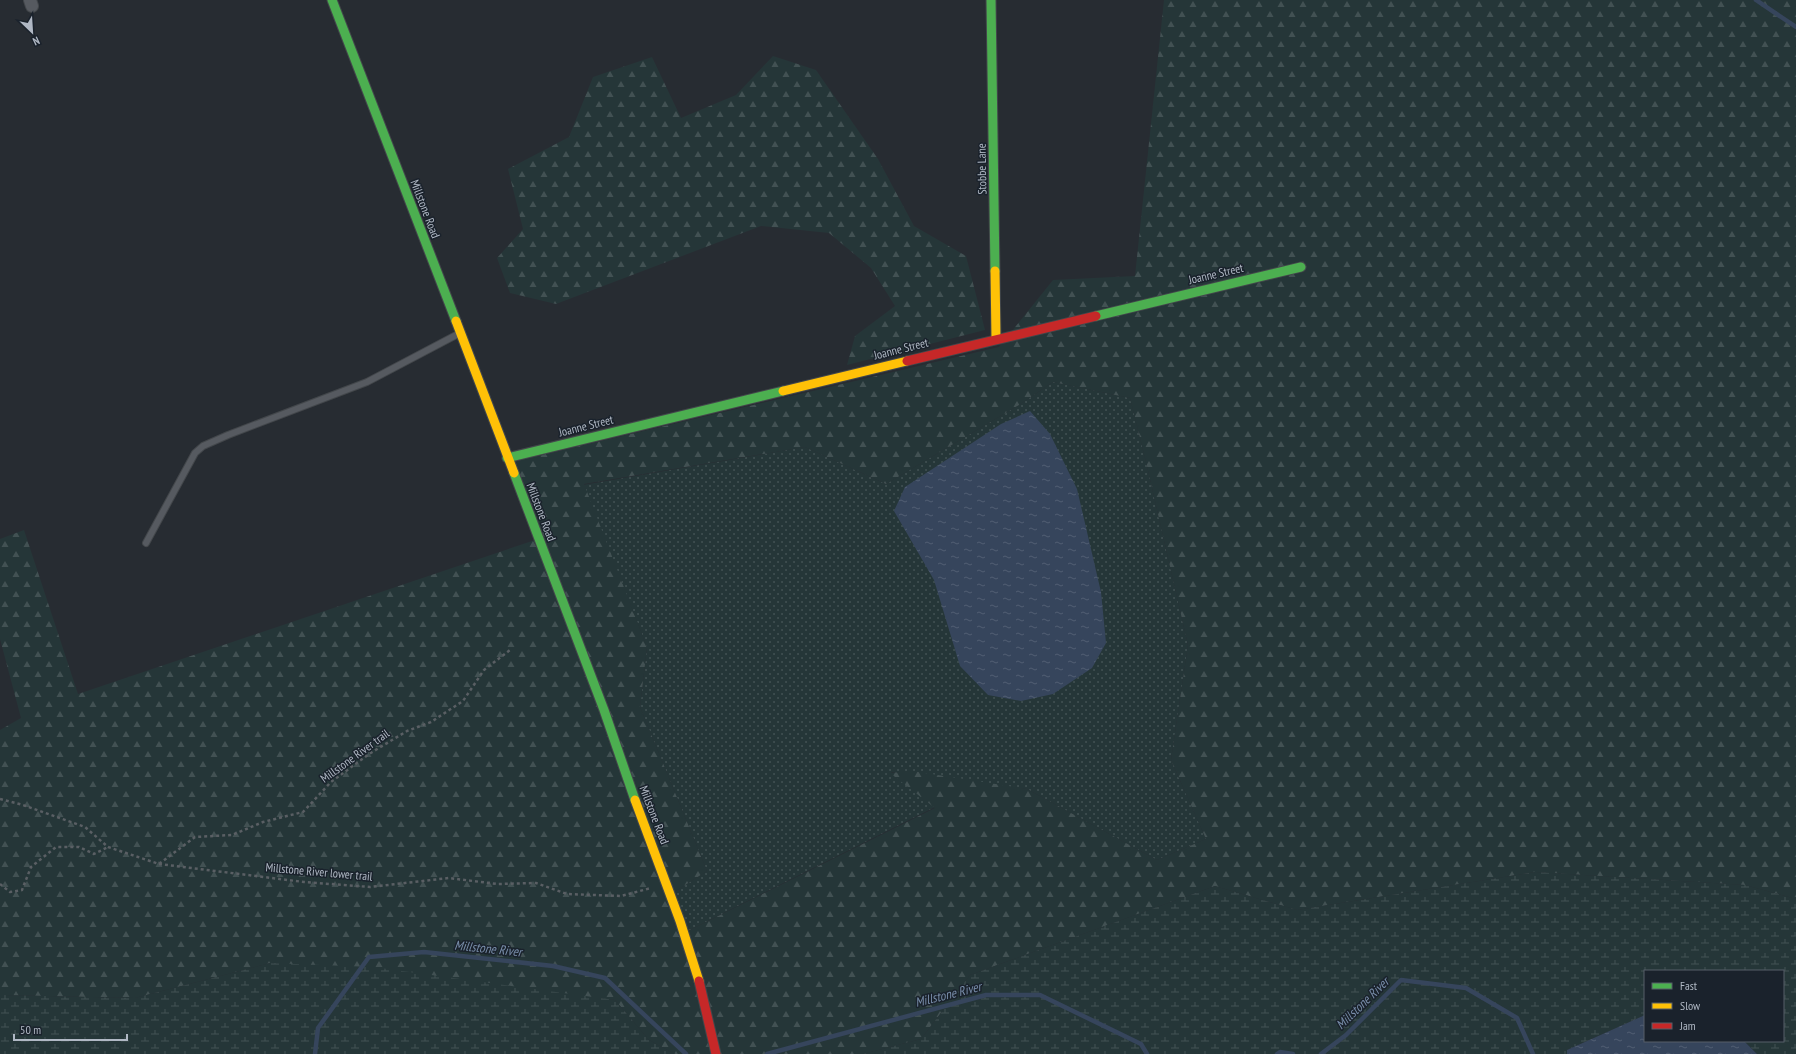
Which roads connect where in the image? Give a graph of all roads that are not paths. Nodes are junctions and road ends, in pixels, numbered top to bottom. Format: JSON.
{"nodes":[{"id":1,"x":332,"y":0,"type":"edge"},
{"id":2,"x":991,"y":0,"type":"edge"},
{"id":3,"x":1301,"y":267,"type":"dead end"},
{"id":4,"x":460,"y":333,"type":"junction"},
{"id":5,"x":996,"y":338,"type":"junction"},
{"id":6,"x":507,"y":458,"type":"junction"},
{"id":7,"x":146,"y":543,"type":"dead end"},
{"id":8,"x":716,"y":1054,"type":"edge"}],
"edges":[{"from":1,"to":4,"type":"street","name":"Millstone Road"},
{"from":2,"to":5,"type":"street","name":"Stobbe Lane"},
{"from":3,"to":5,"type":"street","name":"Joanne Street"},
{"from":4,"to":6,"type":"street","name":"Millstone Road"},
{"from":4,"to":7,"type":"lane"},
{"from":5,"to":6,"type":"street","name":"Joanne Street"},
{"from":6,"to":8,"type":"street","name":"Millstone Road"}]}
